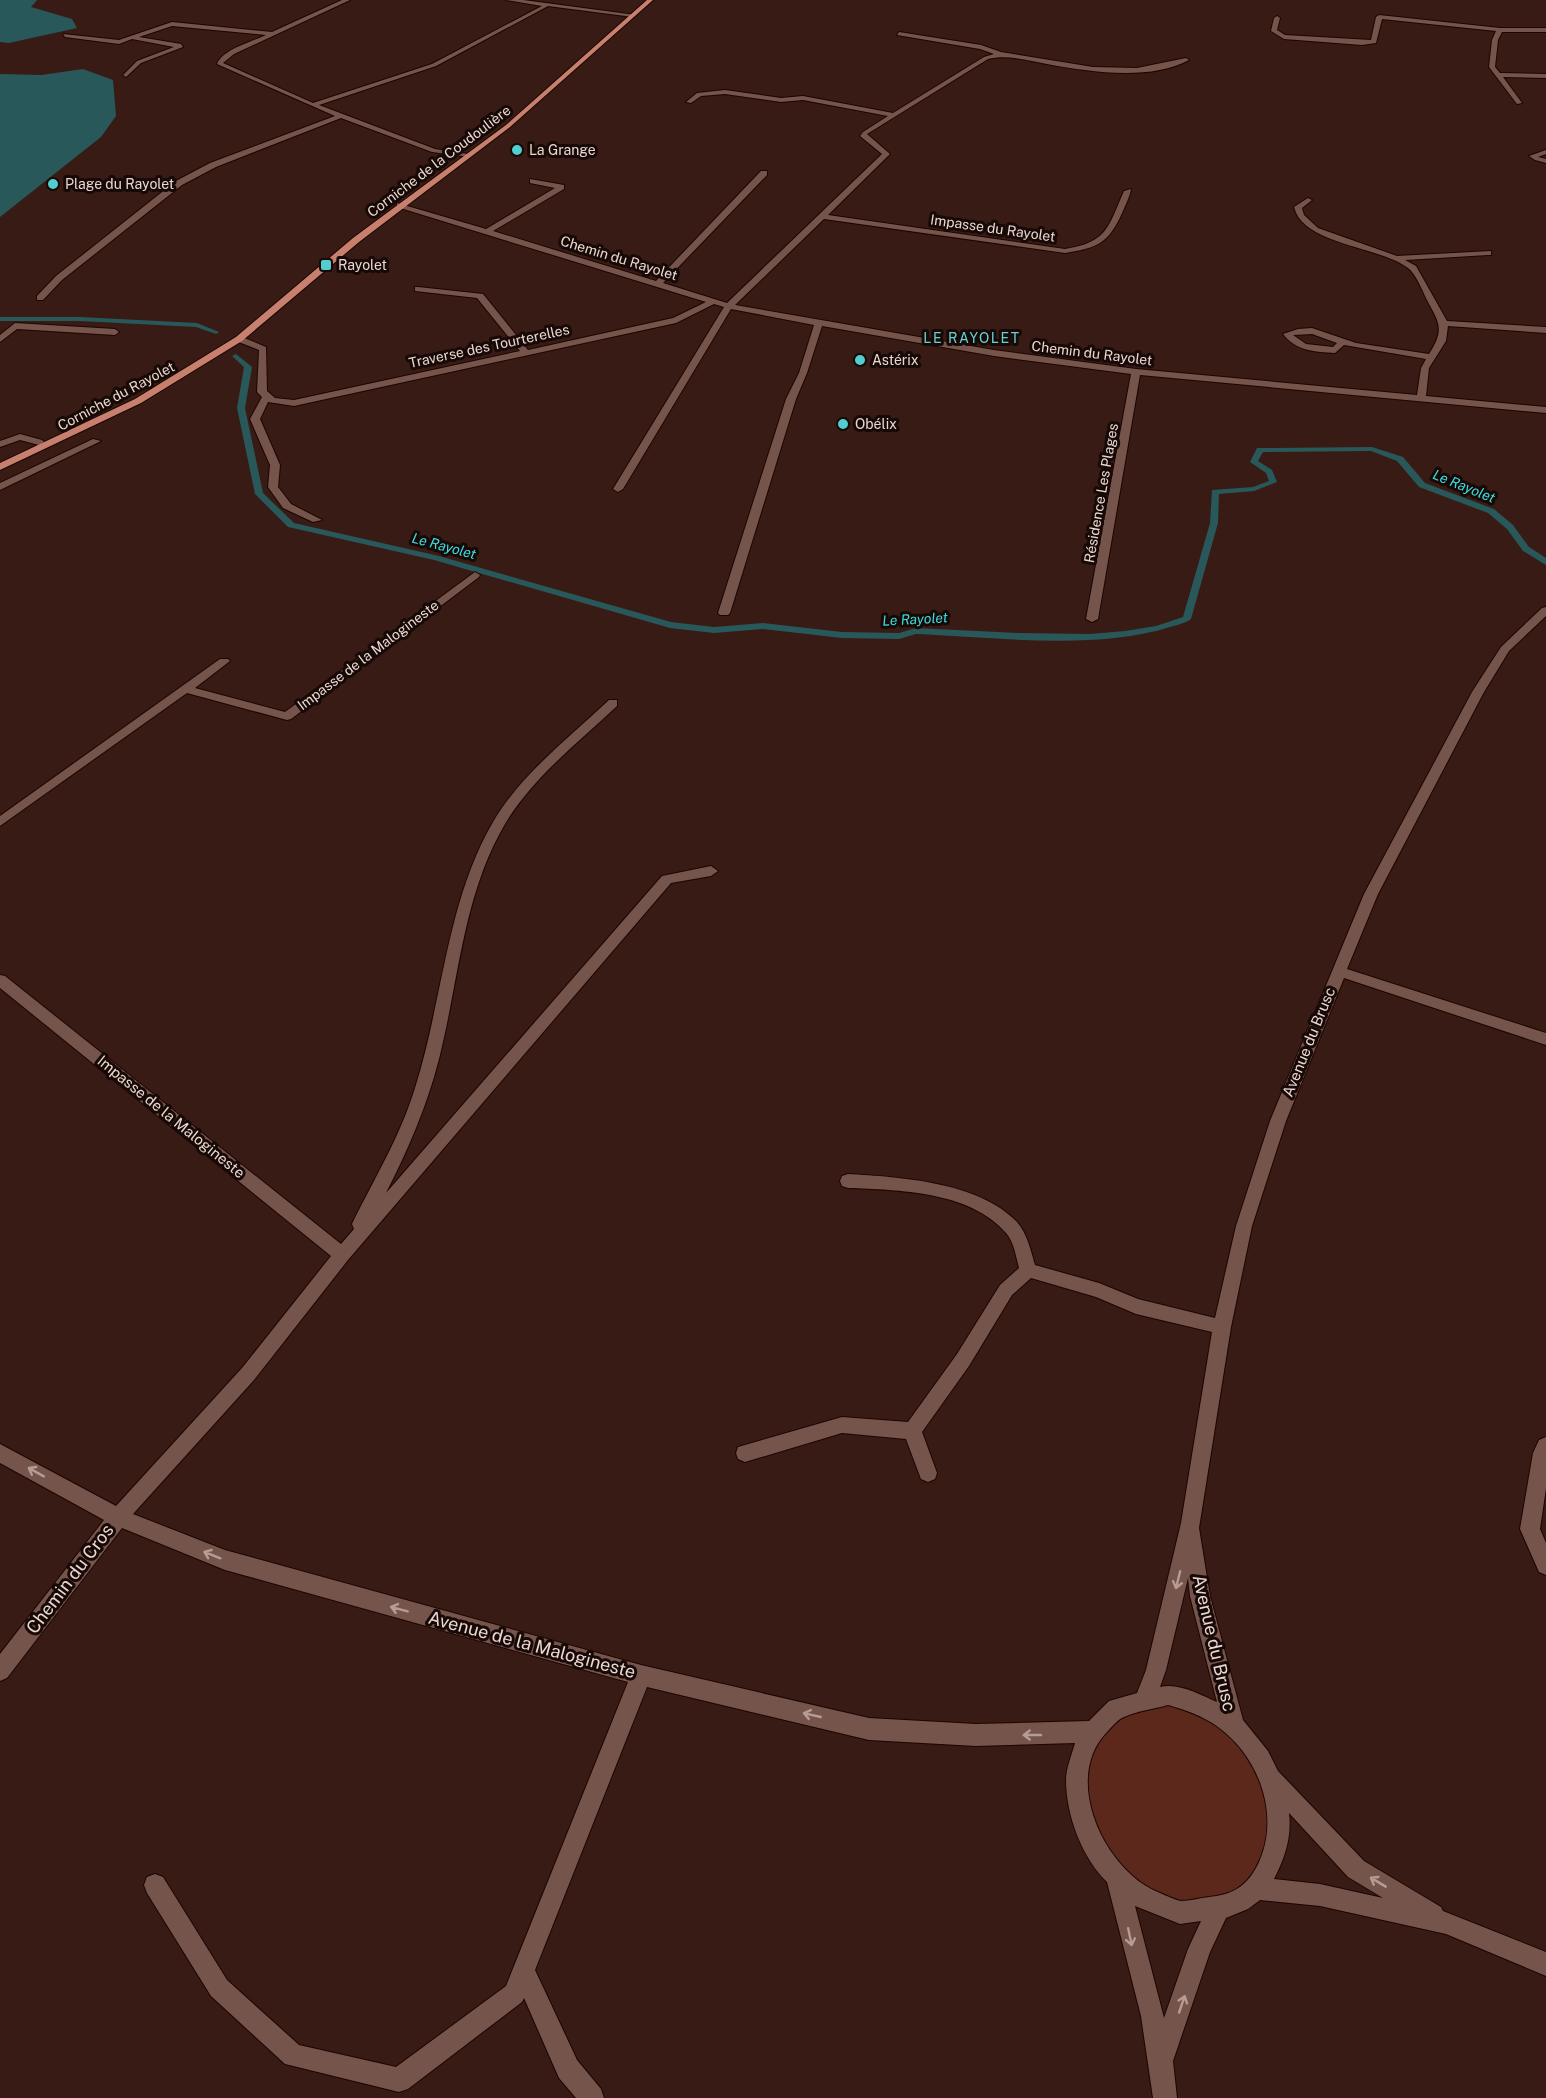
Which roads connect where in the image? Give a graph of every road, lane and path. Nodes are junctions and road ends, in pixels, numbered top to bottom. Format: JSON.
{"nodes":[{"id":1,"x":347,"y":0,"type":"edge"},
{"id":2,"x":509,"y":0,"type":"edge"},
{"id":3,"x":650,"y":0,"type":"edge"},
{"id":4,"x":548,"y":5,"type":"junction"},
{"id":5,"x":633,"y":15,"type":"junction"},
{"id":6,"x":1277,"y":18,"type":"dead end"},
{"id":7,"x":1500,"y":30,"type":"junction"},
{"id":8,"x":1546,"y":30,"type":"edge"},
{"id":9,"x":273,"y":34,"type":"junction"},
{"id":10,"x":899,"y":34,"type":"dead end"},
{"id":11,"x":64,"y":35,"type":"dead end"},
{"id":12,"x":131,"y":38,"type":"junction"},
{"id":13,"x":1000,"y":54,"type":"junction"},
{"id":14,"x":1186,"y":60,"type":"dead end"},
{"id":15,"x":126,"y":75,"type":"dead end"},
{"id":16,"x":1497,"y":75,"type":"junction"},
{"id":17,"x":1546,"y":76,"type":"edge"},
{"id":18,"x":689,"y":102,"type":"dead end"},
{"id":19,"x":1519,"y":103,"type":"dead end"},
{"id":20,"x":313,"y":105,"type":"junction"},
{"id":21,"x":894,"y":115,"type":"junction"},
{"id":22,"x":341,"y":116,"type":"junction"},
{"id":23,"x":1546,"y":152,"type":"edge"},
{"id":24,"x":468,"y":156,"type":"junction"},
{"id":25,"x":1546,"y":161,"type":"edge"},
{"id":26,"x":764,"y":173,"type":"dead end"},
{"id":27,"x":533,"y":181,"type":"dead end"},
{"id":28,"x":1128,"y":191,"type":"dead end"},
{"id":29,"x":1308,"y":200,"type":"dead end"},
{"id":30,"x":400,"y":206,"type":"junction"},
{"id":31,"x":822,"y":216,"type":"junction"},
{"id":32,"x":488,"y":231,"type":"junction"},
{"id":33,"x":1488,"y":253,"type":"dead end"},
{"id":34,"x":1396,"y":258,"type":"junction"},
{"id":35,"x":658,"y":284,"type":"junction"},
{"id":36,"x":418,"y":289,"type":"dead end"},
{"id":37,"x":40,"y":298,"type":"dead end"},
{"id":38,"x":714,"y":301,"type":"junction"},
{"id":39,"x":729,"y":306,"type":"junction"},
{"id":40,"x":819,"y":323,"type":"junction"},
{"id":41,"x":1444,"y":323,"type":"junction"},
{"id":42,"x":1546,"y":330,"type":"edge"},
{"id":43,"x":115,"y":332,"type":"dead end"},
{"id":44,"x":0,"y":339,"type":"edge"},
{"id":45,"x":239,"y":339,"type":"junction"},
{"id":46,"x":1343,"y":342,"type":"junction"},
{"id":47,"x":525,"y":352,"type":"junction"},
{"id":48,"x":1432,"y":357,"type":"junction"},
{"id":49,"x":1136,"y":372,"type":"junction"},
{"id":50,"x":267,"y":397,"type":"junction"},
{"id":51,"x":1421,"y":398,"type":"junction"},
{"id":52,"x":1546,"y":410,"type":"edge"},
{"id":53,"x":96,"y":441,"type":"dead end"},
{"id":54,"x":39,"y":442,"type":"dead end"},
{"id":55,"x":1,"y":444,"type":"edge"},
{"id":56,"x":0,"y":468,"type":"edge"},
{"id":57,"x":0,"y":487,"type":"edge"},
{"id":58,"x":618,"y":489,"type":"dead end"},
{"id":59,"x":317,"y":520,"type":"dead end"},
{"id":60,"x":475,"y":575,"type":"dead end"},
{"id":61,"x":1546,"y":610,"type":"edge"},
{"id":62,"x":724,"y":613,"type":"dead end"},
{"id":63,"x":1092,"y":619,"type":"dead end"},
{"id":64,"x":224,"y":661,"type":"dead end"},
{"id":65,"x":186,"y":688,"type":"junction"},
{"id":66,"x":613,"y":703,"type":"dead end"},
{"id":67,"x":0,"y":822,"type":"edge"},
{"id":68,"x":711,"y":871,"type":"dead end"},
{"id":69,"x":1338,"y":971,"type":"junction"},
{"id":70,"x":0,"y":980,"type":"edge"},
{"id":71,"x":1546,"y":1039,"type":"edge"},
{"id":72,"x":848,"y":1181,"type":"dead end"},
{"id":73,"x":342,"y":1255,"type":"junction"},
{"id":74,"x":1028,"y":1270,"type":"junction"},
{"id":75,"x":1222,"y":1327,"type":"junction"},
{"id":76,"x":912,"y":1431,"type":"junction"},
{"id":77,"x":1546,"y":1446,"type":"edge"},
{"id":78,"x":0,"y":1453,"type":"edge"},
{"id":79,"x":744,"y":1453,"type":"dead end"},
{"id":80,"x":928,"y":1473,"type":"dead end"},
{"id":81,"x":117,"y":1517,"type":"junction"},
{"id":82,"x":1191,"y":1523,"type":"junction"},
{"id":83,"x":1546,"y":1565,"type":"edge"},
{"id":84,"x":0,"y":1671,"type":"edge"},
{"id":85,"x":641,"y":1675,"type":"junction"},
{"id":86,"x":1146,"y":1696,"type":"junction"},
{"id":87,"x":1234,"y":1726,"type":"junction"},
{"id":88,"x":1090,"y":1732,"type":"junction"},
{"id":89,"x":1270,"y":1777,"type":"junction"},
{"id":90,"x":1118,"y":1880,"type":"junction"},
{"id":91,"x":155,"y":1885,"type":"dead end"},
{"id":92,"x":1256,"y":1888,"type":"junction"},
{"id":93,"x":1218,"y":1910,"type":"junction"},
{"id":94,"x":1446,"y":1923,"type":"junction"},
{"id":95,"x":1546,"y":1964,"type":"edge"},
{"id":96,"x":524,"y":1971,"type":"junction"},
{"id":97,"x":1162,"y":2059,"type":"junction"},
{"id":98,"x":592,"y":2098,"type":"edge"},
{"id":99,"x":1165,"y":2098,"type":"edge"}],
"edges":[{"from":1,"to":9,"type":"street"},
{"from":2,"to":4,"type":"street"},
{"from":3,"to":5,"type":"main road","name":"Corniche de la Coudoulière"},
{"from":4,"to":5,"type":"street"},
{"from":4,"to":20,"type":"street"},
{"from":5,"to":24,"type":"main road","name":"Corniche de la Coudoulière"},
{"from":6,"to":7,"type":"street"},
{"from":7,"to":8,"type":"street"},
{"from":7,"to":16,"type":"street"},
{"from":9,"to":12,"type":"street"},
{"from":9,"to":20,"type":"street"},
{"from":10,"to":13,"type":"street"},
{"from":11,"to":12,"type":"street"},
{"from":12,"to":15,"type":"street"},
{"from":13,"to":14,"type":"street"},
{"from":13,"to":21,"type":"street"},
{"from":16,"to":17,"type":"street"},
{"from":16,"to":19,"type":"street"},
{"from":18,"to":21,"type":"street"},
{"from":20,"to":22,"type":"street"},
{"from":21,"to":31,"type":"street"},
{"from":22,"to":24,"type":"street"},
{"from":22,"to":37,"type":"street"},
{"from":23,"to":25,"type":"street"},
{"from":24,"to":30,"type":"main road","name":"Corniche de la Coudoulière"},
{"from":26,"to":35,"type":"street"},
{"from":27,"to":32,"type":"street"},
{"from":28,"to":31,"type":"street","name":"Impasse du Rayolet"},
{"from":29,"to":34,"type":"street"},
{"from":30,"to":32,"type":"street","name":"Chemin du Rayolet"},
{"from":30,"to":45,"type":"main road","name":"Corniche de la Coudoulière"},
{"from":31,"to":39,"type":"street"},
{"from":32,"to":35,"type":"street","name":"Chemin du Rayolet"},
{"from":33,"to":34,"type":"street"},
{"from":34,"to":41,"type":"street"},
{"from":35,"to":38,"type":"street","name":"Chemin du Rayolet"},
{"from":36,"to":47,"type":"street"},
{"from":38,"to":39,"type":"street","name":"Chemin du Rayolet"},
{"from":38,"to":47,"type":"street","name":"Traverse des Tourterelles"},
{"from":39,"to":40,"type":"street","name":"Chemin du Rayolet"},
{"from":39,"to":58,"type":"street"},
{"from":40,"to":49,"type":"street","name":"Chemin du Rayolet"},
{"from":40,"to":62,"type":"street"},
{"from":41,"to":42,"type":"street"},
{"from":41,"to":48,"type":"street"},
{"from":43,"to":44,"type":"street"},
{"from":45,"to":50,"type":"street"},
{"from":45,"to":56,"type":"main road","name":"Corniche du Rayolet"},
{"from":46,"to":46,"type":"street"},
{"from":46,"to":48,"type":"street"},
{"from":47,"to":50,"type":"street","name":"Traverse des Tourterelles"},
{"from":48,"to":51,"type":"street"},
{"from":49,"to":51,"type":"street","name":"Chemin du Rayolet"},
{"from":49,"to":63,"type":"street","name":"Résidence Les Plages"},
{"from":50,"to":59,"type":"street"},
{"from":51,"to":52,"type":"street","name":"Chemin du Rayolet"},
{"from":53,"to":57,"type":"street"},
{"from":54,"to":55,"type":"street"},
{"from":60,"to":65,"type":"street","name":"Impasse de la Malogineste"},
{"from":61,"to":69,"type":"street","name":"Avenue du Brusc"},
{"from":64,"to":65,"type":"street"},
{"from":65,"to":67,"type":"street"},
{"from":66,"to":73,"type":"street"},
{"from":68,"to":73,"type":"street"},
{"from":69,"to":71,"type":"street"},
{"from":69,"to":75,"type":"street","name":"Avenue du Brusc"},
{"from":70,"to":73,"type":"street","name":"Impasse de la Malogineste"},
{"from":72,"to":74,"type":"street"},
{"from":73,"to":81,"type":"street","name":"Chemin du Cros"},
{"from":74,"to":75,"type":"street"},
{"from":74,"to":76,"type":"street"},
{"from":75,"to":82,"type":"street","name":"Avenue du Brusc"},
{"from":76,"to":79,"type":"street"},
{"from":76,"to":80,"type":"street"},
{"from":77,"to":83,"type":"street"},
{"from":81,"to":78,"type":"street","name":"Avenue de la Malogineste","one_way":true},
{"from":81,"to":84,"type":"street","name":"Chemin du Cros"},
{"from":85,"to":81,"type":"street","name":"Avenue de la Malogineste","one_way":true},
{"from":82,"to":86,"type":"street","name":"Avenue du Brusc","one_way":true},
{"from":82,"to":87,"type":"street","name":"Avenue du Brusc"},
{"from":88,"to":85,"type":"street","name":"Avenue de la Malogineste","one_way":true},
{"from":85,"to":96,"type":"street"},
{"from":86,"to":87,"type":"street"},
{"from":86,"to":88,"type":"street"},
{"from":87,"to":89,"type":"street"},
{"from":88,"to":90,"type":"street"},
{"from":89,"to":92,"type":"street"},
{"from":94,"to":89,"type":"street","one_way":true},
{"from":90,"to":93,"type":"street"},
{"from":90,"to":97,"type":"street","one_way":true},
{"from":91,"to":96,"type":"street"},
{"from":92,"to":93,"type":"street"},
{"from":92,"to":94,"type":"street"},
{"from":97,"to":93,"type":"street","one_way":true},
{"from":94,"to":95,"type":"street"},
{"from":96,"to":98,"type":"street"},
{"from":97,"to":99,"type":"street"}]}
